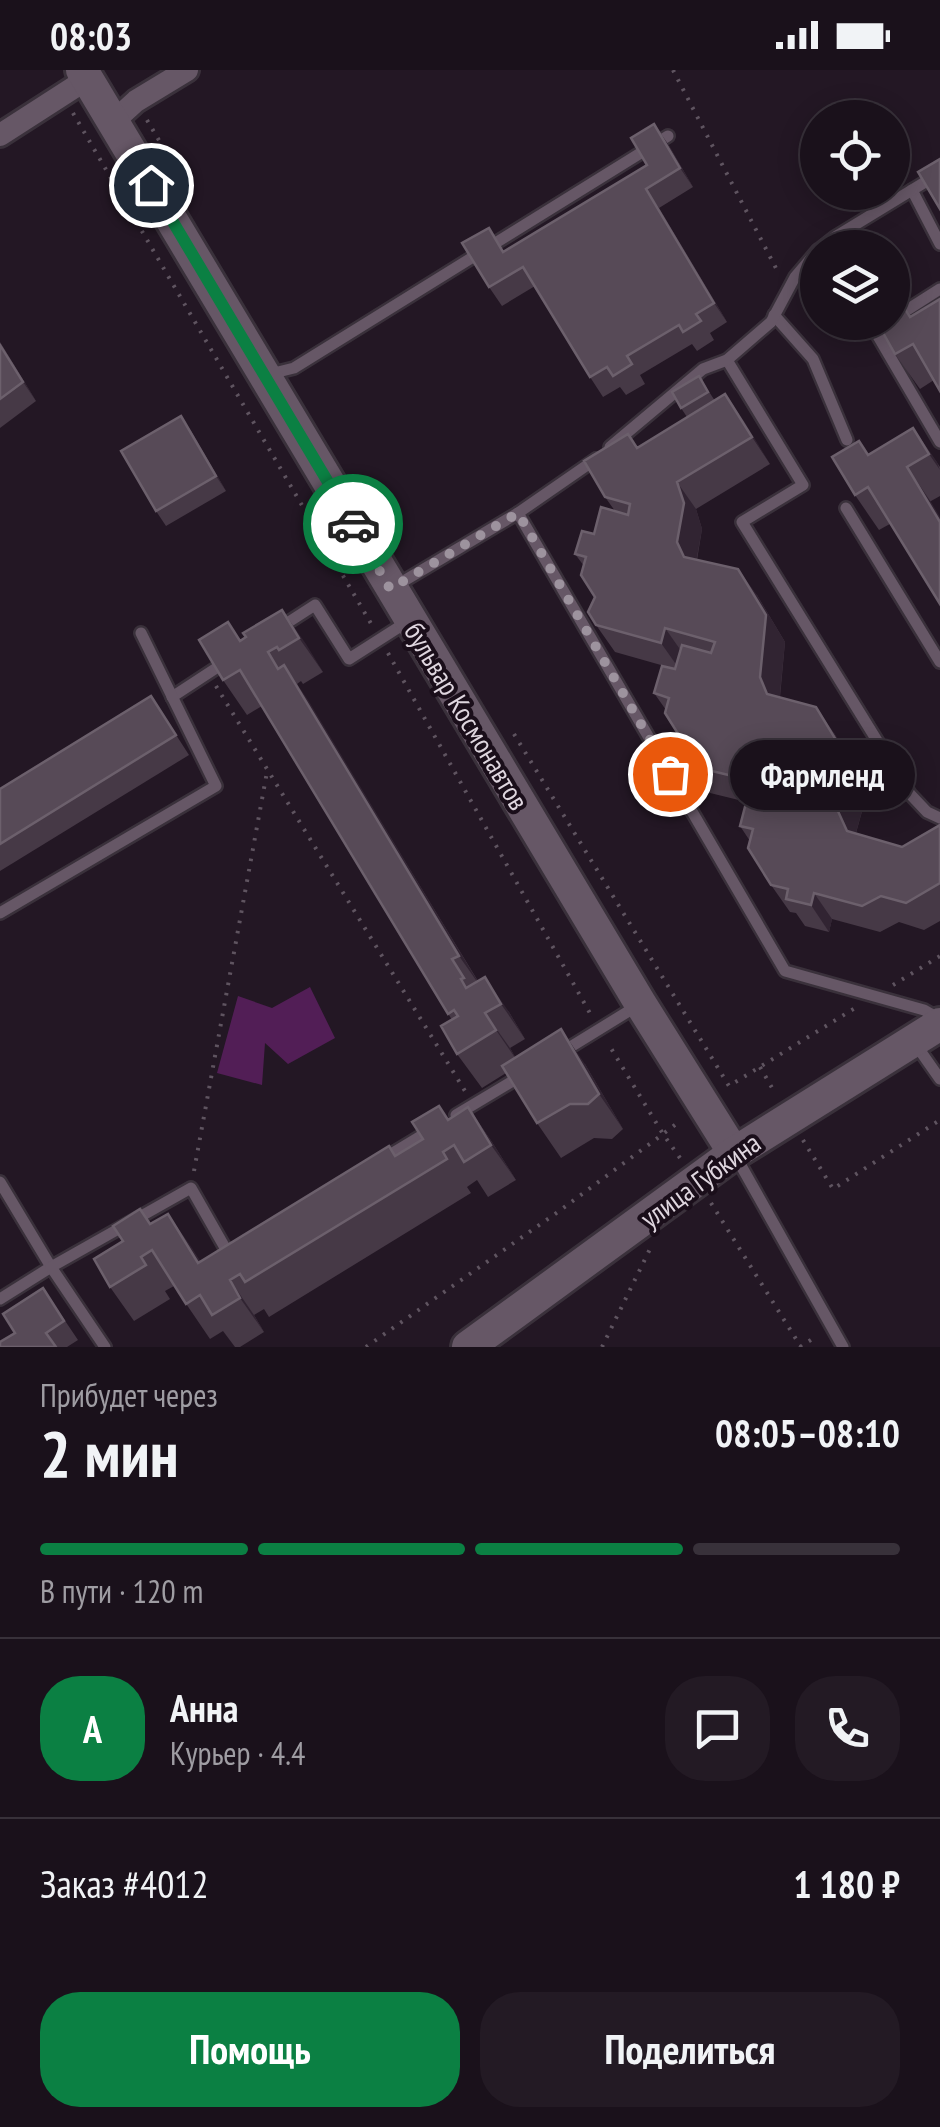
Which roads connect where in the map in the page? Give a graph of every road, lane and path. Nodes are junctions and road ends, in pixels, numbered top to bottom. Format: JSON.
{"nodes":[{"id":1,"x":187,"y":70,"type":"edge"},
{"id":2,"x":672,"y":70,"type":"edge"},
{"id":3,"x":77,"y":82,"type":"edge"},
{"id":4,"x":124,"y":112,"type":"junction"},
{"id":5,"x":0,"y":134,"type":"edge"},
{"id":6,"x":668,"y":136,"type":"dead end"},
{"id":7,"x":940,"y":173,"type":"edge"},
{"id":8,"x":912,"y":190,"type":"junction"},
{"id":9,"x":195,"y":201,"type":"dead end"},
{"id":10,"x":845,"y":230,"type":"edge"},
{"id":11,"x":940,"y":244,"type":"edge"},
{"id":12,"x":800,"y":271,"type":"edge"},
{"id":13,"x":940,"y":289,"type":"edge"},
{"id":14,"x":788,"y":290,"type":"junction"},
{"id":15,"x":910,"y":308,"type":"edge"},
{"id":16,"x":774,"y":315,"type":"junction"},
{"id":17,"x":880,"y":340,"type":"edge"},
{"id":18,"x":727,"y":360,"type":"junction"},
{"id":19,"x":266,"y":375,"type":"junction"},
{"id":20,"x":848,"y":440,"type":"dead end"},
{"id":21,"x":940,"y":442,"type":"edge"},
{"id":22,"x":846,"y":508,"type":"edge"},
{"id":23,"x":518,"y":513,"type":"junction"},
{"id":24,"x":390,"y":589,"type":"junction"},
{"id":25,"x":410,"y":620,"type":"junction"},
{"id":26,"x":274,"y":631,"type":"edge"},
{"id":27,"x":141,"y":632,"type":"dead end"},
{"id":28,"x":380,"y":640,"type":"junction"},
{"id":29,"x":234,"y":657,"type":"edge"},
{"id":30,"x":940,"y":662,"type":"edge"},
{"id":31,"x":208,"y":674,"type":"junction"},
{"id":32,"x":172,"y":697,"type":"junction"},
{"id":33,"x":507,"y":723,"type":"dead end"},
{"id":34,"x":267,"y":772,"type":"junction"},
{"id":35,"x":940,"y":818,"type":"edge"},
{"id":36,"x":0,"y":913,"type":"edge"},
{"id":37,"x":940,"y":956,"type":"edge"},
{"id":38,"x":876,"y":995,"type":"junction"},
{"id":39,"x":640,"y":1003,"type":"junction"},
{"id":40,"x":931,"y":1028,"type":"edge"},
{"id":41,"x":600,"y":1030,"type":"junction"},
{"id":42,"x":552,"y":1058,"type":"edge"},
{"id":43,"x":536,"y":1067,"type":"edge"},
{"id":44,"x":760,"y":1067,"type":"junction"},
{"id":45,"x":940,"y":1079,"type":"edge"},
{"id":46,"x":704,"y":1104,"type":"junction"},
{"id":47,"x":474,"y":1105,"type":"junction"},
{"id":48,"x":790,"y":1118,"type":"junction"},
{"id":49,"x":940,"y":1120,"type":"edge"},
{"id":50,"x":663,"y":1134,"type":"junction"},
{"id":51,"x":734,"y":1153,"type":"junction"},
{"id":52,"x":376,"y":1164,"type":"edge"},
{"id":53,"x":697,"y":1181,"type":"junction"},
{"id":54,"x":0,"y":1182,"type":"edge"},
{"id":55,"x":191,"y":1188,"type":"junction"},
{"id":56,"x":654,"y":1240,"type":"dead end"},
{"id":57,"x":245,"y":1243,"type":"edge"},
{"id":58,"x":51,"y":1267,"type":"junction"},
{"id":59,"x":0,"y":1299,"type":"edge"},
{"id":60,"x":106,"y":1347,"type":"edge"},
{"id":61,"x":366,"y":1347,"type":"edge"},
{"id":62,"x":468,"y":1347,"type":"edge"},
{"id":63,"x":602,"y":1347,"type":"edge"},
{"id":64,"x":801,"y":1347,"type":"edge"},
{"id":65,"x":844,"y":1347,"type":"edge"}],
"edges":[{"from":1,"to":4,"type":"street"},
{"from":2,"to":14,"type":"path"},
{"from":3,"to":4,"type":"street","name":"бульвар Космонавтов"},
{"from":3,"to":5,"type":"street"},
{"from":3,"to":28,"type":"path"},
{"from":4,"to":9,"type":"path"},
{"from":4,"to":19,"type":"street","name":"бульвар Космонавтов"},
{"from":6,"to":19,"type":"lane"},
{"from":7,"to":8,"type":"lane"},
{"from":8,"to":10,"type":"lane"},
{"from":8,"to":11,"type":"lane"},
{"from":12,"to":14,"type":"lane"},
{"from":13,"to":15,"type":"lane"},
{"from":14,"to":16,"type":"lane"},
{"from":16,"to":18,"type":"lane"},
{"from":16,"to":20,"type":"lane"},
{"from":17,"to":21,"type":"lane"},
{"from":18,"to":23,"type":"lane"},
{"from":18,"to":35,"type":"lane"},
{"from":19,"to":24,"type":"street","name":"бульвар Космонавтов"},
{"from":22,"to":30,"type":"lane"},
{"from":23,"to":24,"type":"lane"},
{"from":23,"to":38,"type":"lane"},
{"from":24,"to":25,"type":"street","name":"бульвар Космонавтов"},
{"from":25,"to":28,"type":"lane"},
{"from":25,"to":39,"type":"street","name":"бульвар Космонавтов"},
{"from":26,"to":28,"type":"lane"},
{"from":27,"to":32,"type":"lane"},
{"from":28,"to":41,"type":"path"},
{"from":29,"to":31,"type":"lane"},
{"from":31,"to":32,"type":"lane"},
{"from":31,"to":34,"type":"path"},
{"from":32,"to":36,"type":"lane"},
{"from":33,"to":44,"type":"path"},
{"from":34,"to":47,"type":"path"},
{"from":34,"to":55,"type":"path"},
{"from":37,"to":38,"type":"path"},
{"from":38,"to":40,"type":"lane"},
{"from":38,"to":44,"type":"path"},
{"from":39,"to":41,"type":"lane"},
{"from":39,"to":46,"type":"street","name":"бульвар Космонавтов"},
{"from":40,"to":45,"type":"lane"},
{"from":40,"to":48,"type":"street","name":"улица Губкина"},
{"from":41,"to":42,"type":"lane"},
{"from":41,"to":50,"type":"path"},
{"from":43,"to":47,"type":"lane"},
{"from":44,"to":48,"type":"path"},
{"from":46,"to":50,"type":"path"},
{"from":46,"to":51,"type":"street","name":"бульвар Космонавтов"},
{"from":47,"to":52,"type":"lane"},
{"from":48,"to":49,"type":"path"},
{"from":48,"to":51,"type":"street","name":"улица Губкина"},
{"from":50,"to":53,"type":"path"},
{"from":50,"to":61,"type":"path"},
{"from":51,"to":53,"type":"street","name":"улица Губкина"},
{"from":51,"to":65,"type":"lane"},
{"from":53,"to":62,"type":"street","name":"улица Губкина"},
{"from":53,"to":64,"type":"path"},
{"from":54,"to":58,"type":"lane"},
{"from":55,"to":57,"type":"lane"},
{"from":55,"to":58,"type":"lane"},
{"from":56,"to":63,"type":"path"},
{"from":58,"to":59,"type":"lane"},
{"from":58,"to":60,"type":"lane"}]}
